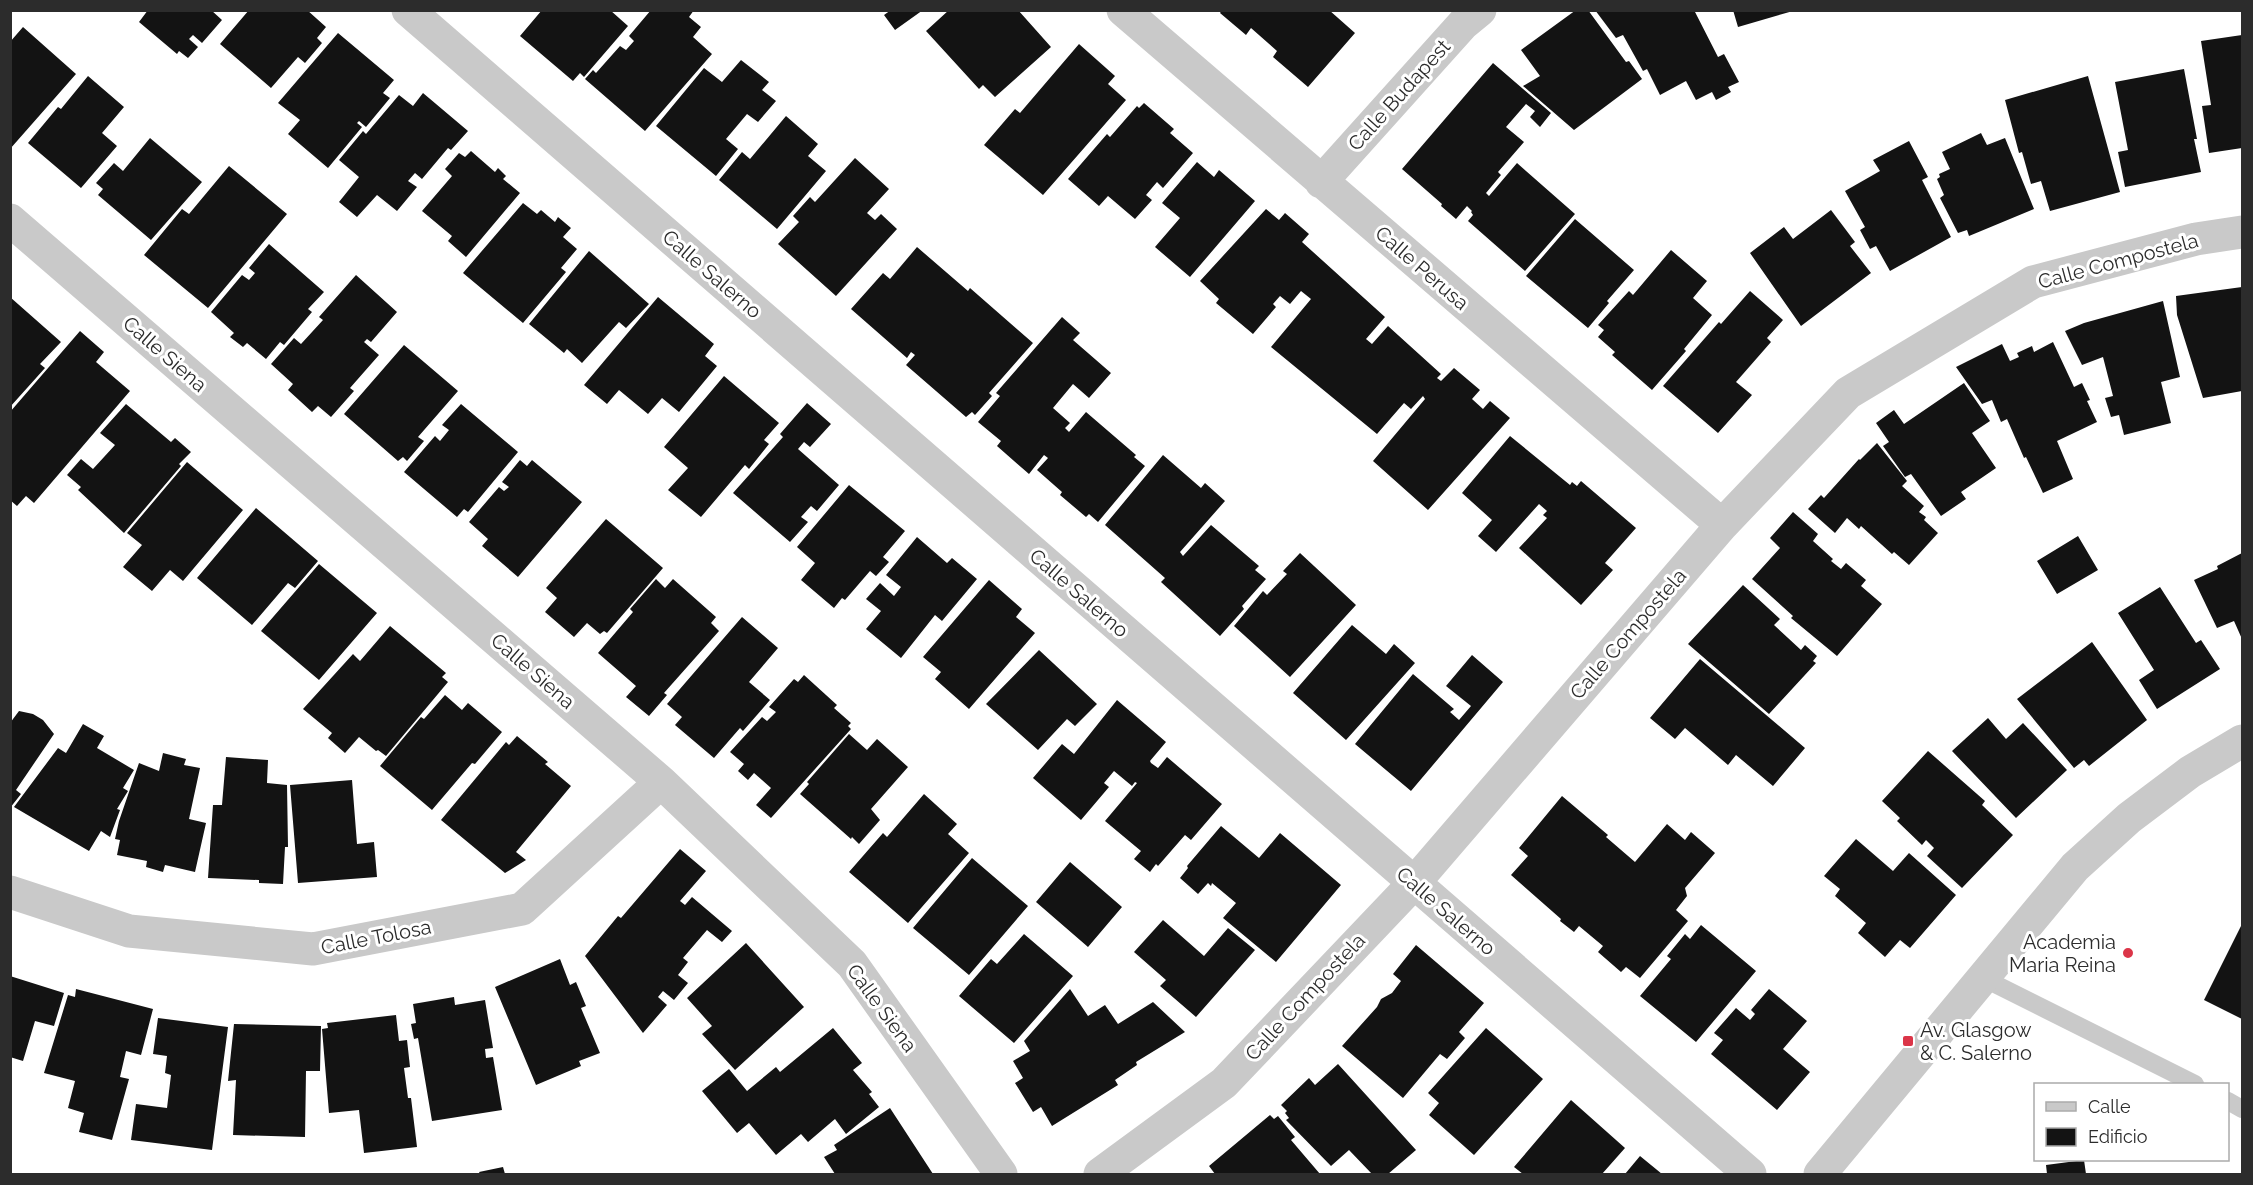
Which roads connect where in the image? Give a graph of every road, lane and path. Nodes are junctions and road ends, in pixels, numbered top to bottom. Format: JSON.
{"nodes":[{"id":1,"x":408,"y":10,"type":"edge"},
{"id":2,"x":1123,"y":10,"type":"edge"},
{"id":3,"x":1480,"y":10,"type":"edge"},
{"id":4,"x":1321,"y":182,"type":"junction"},
{"id":5,"x":10,"y":220,"type":"edge"},
{"id":6,"x":2242,"y":232,"type":"edge"},
{"id":7,"x":1722,"y":525,"type":"junction"},
{"id":8,"x":2242,"y":741,"type":"edge"},
{"id":9,"x":661,"y":782,"type":"junction"},
{"id":10,"x":1414,"y":883,"type":"junction"},
{"id":11,"x":10,"y":892,"type":"edge"},
{"id":12,"x":1983,"y":978,"type":"junction"},
{"id":13,"x":2193,"y":1083,"type":"edge"},
{"id":14,"x":1001,"y":1174,"type":"edge"},
{"id":15,"x":1100,"y":1174,"type":"edge"},
{"id":16,"x":1750,"y":1174,"type":"edge"},
{"id":17,"x":1820,"y":1174,"type":"edge"}],
"edges":[{"from":1,"to":10,"type":"street","name":"Calle Salerno"},
{"from":2,"to":4,"type":"street","name":"Calle Perusa"},
{"from":3,"to":4,"type":"street","name":"Calle Budapest"},
{"from":4,"to":7,"type":"street","name":"Calle Perusa"},
{"from":5,"to":9,"type":"street","name":"Calle Siena"},
{"from":6,"to":7,"type":"street","name":"Calle Compostela"},
{"from":7,"to":10,"type":"street","name":"Calle Compostela"},
{"from":8,"to":12,"type":"street"},
{"from":9,"to":11,"type":"street","name":"Calle Tolosa"},
{"from":9,"to":14,"type":"street","name":"Calle Siena"},
{"from":10,"to":15,"type":"street","name":"Calle Compostela"},
{"from":10,"to":16,"type":"street","name":"Calle Salerno"},
{"from":12,"to":13,"type":"lane"},
{"from":12,"to":17,"type":"street"}]}
